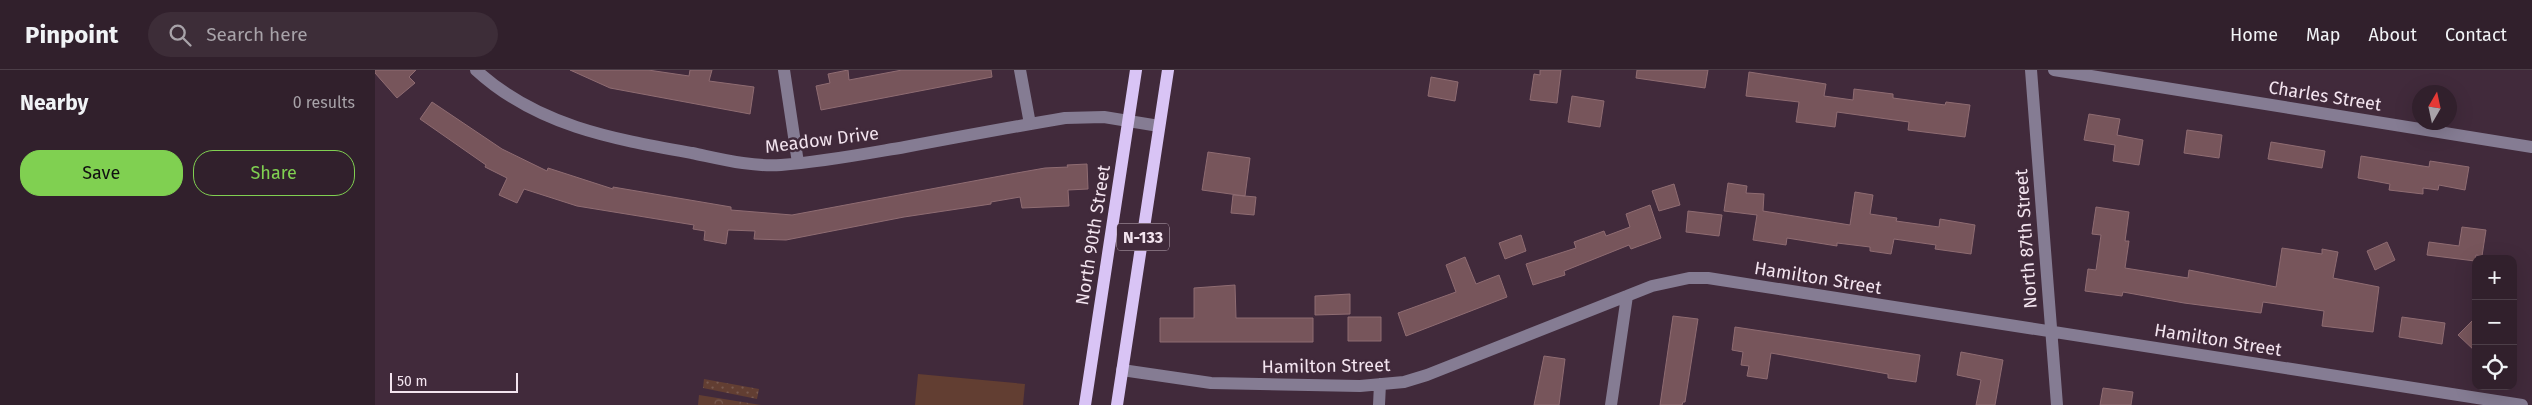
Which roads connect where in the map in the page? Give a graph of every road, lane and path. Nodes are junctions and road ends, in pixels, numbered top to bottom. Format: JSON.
{"nodes":[{"id":1,"x":477,"y":70,"type":"edge"},
{"id":2,"x":784,"y":70,"type":"edge"},
{"id":3,"x":1020,"y":70,"type":"edge"},
{"id":4,"x":1136,"y":70,"type":"edge"},
{"id":5,"x":1168,"y":70,"type":"edge"},
{"id":6,"x":2031,"y":70,"type":"edge"},
{"id":7,"x":2054,"y":70,"type":"edge"},
{"id":8,"x":1128,"y":122,"type":"junction"},
{"id":9,"x":1030,"y":124,"type":"junction"},
{"id":10,"x":1159,"y":126,"type":"junction"},
{"id":11,"x":2532,"y":147,"type":"edge"},
{"id":12,"x":798,"y":163,"type":"junction"},
{"id":13,"x":1627,"y":296,"type":"junction"},
{"id":14,"x":2051,"y":332,"type":"junction"},
{"id":15,"x":1122,"y":370,"type":"junction"},
{"id":16,"x":1380,"y":384,"type":"junction"},
{"id":17,"x":1085,"y":405,"type":"edge"},
{"id":18,"x":1117,"y":405,"type":"edge"},
{"id":19,"x":1379,"y":405,"type":"edge"},
{"id":20,"x":1611,"y":405,"type":"edge"},
{"id":21,"x":2057,"y":405,"type":"edge"},
{"id":22,"x":2522,"y":405,"type":"edge"}],
"edges":[{"from":1,"to":12,"type":"street","name":"Meadow Drive"},
{"from":2,"to":12,"type":"street"},
{"from":3,"to":9,"type":"street"},
{"from":4,"to":8,"type":"main road","name":"North 90th Street","number":"N-133"},
{"from":5,"to":10,"type":"main road","number":"N-133"},
{"from":6,"to":14,"type":"street","name":"North 87th Street"},
{"from":7,"to":11,"type":"street","name":"Charles Street"},
{"from":8,"to":9,"type":"street","name":"Meadow Drive"},
{"from":8,"to":10,"type":"street","name":"Meadow Drive"},
{"from":8,"to":17,"type":"main road","name":"North 90th Street","number":"N-133"},
{"from":9,"to":12,"type":"street","name":"Meadow Drive"},
{"from":10,"to":15,"type":"main road","number":"N-133"},
{"from":13,"to":14,"type":"street","name":"Hamilton Street"},
{"from":13,"to":16,"type":"street","name":"Hamilton Street"},
{"from":13,"to":20,"type":"street"},
{"from":14,"to":21,"type":"street","name":"North 87th Street"},
{"from":14,"to":22,"type":"street","name":"Hamilton Street"},
{"from":15,"to":16,"type":"street","name":"Hamilton Street"},
{"from":15,"to":18,"type":"main road","number":"N-133"},
{"from":16,"to":19,"type":"street"}]}
